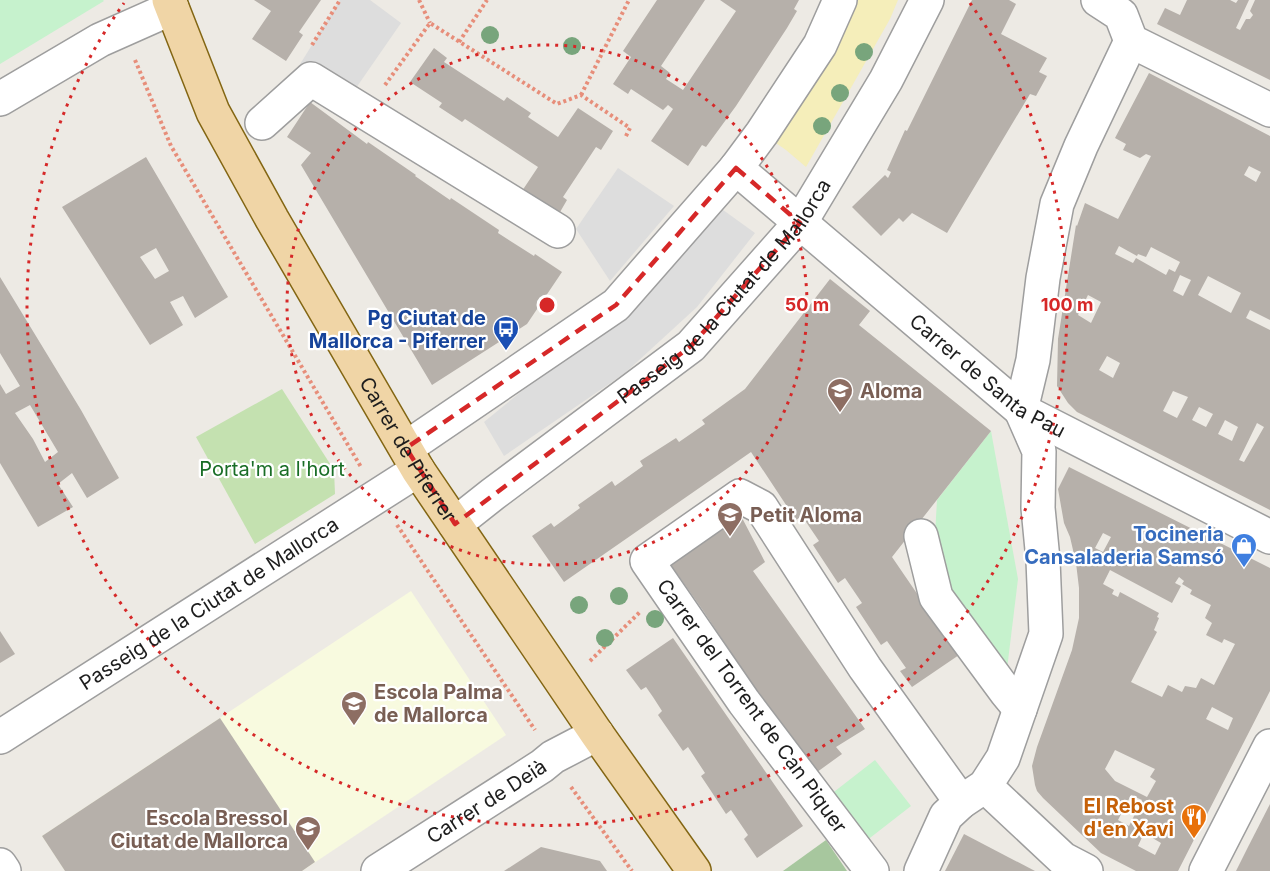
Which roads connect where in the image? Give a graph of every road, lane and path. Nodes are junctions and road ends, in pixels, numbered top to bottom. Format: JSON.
{"nodes":[{"id":1,"x":419,"y":0,"type":"edge"},
{"id":2,"x":487,"y":0,"type":"edge"},
{"id":3,"x":629,"y":0,"type":"edge"},
{"id":4,"x":840,"y":0,"type":"edge"},
{"id":5,"x":927,"y":0,"type":"edge"},
{"id":6,"x":1098,"y":0,"type":"edge"},
{"id":7,"x":171,"y":4,"type":"edge"},
{"id":8,"x":430,"y":23,"type":"junction"},
{"id":9,"x":124,"y":30,"type":"junction"},
{"id":10,"x":1131,"y":41,"type":"junction"},
{"id":11,"x":459,"y":42,"type":"junction"},
{"id":12,"x":580,"y":95,"type":"junction"},
{"id":13,"x":0,"y":99,"type":"edge"},
{"id":14,"x":1270,"y":110,"type":"edge"},
{"id":15,"x":365,"y":112,"type":"junction"},
{"id":16,"x":262,"y":123,"type":"dead end"},
{"id":17,"x":625,"y":138,"type":"dead end"},
{"id":18,"x":736,"y":168,"type":"junction"},
{"id":19,"x":800,"y":223,"type":"junction"},
{"id":20,"x":558,"y":231,"type":"dead end"},
{"id":21,"x":1021,"y":410,"type":"junction"},
{"id":22,"x":412,"y":459,"type":"junction"},
{"id":23,"x":377,"y":496,"type":"junction"},
{"id":24,"x":455,"y":524,"type":"junction"},
{"id":25,"x":921,"y":536,"type":"dead end"},
{"id":26,"x":1270,"y":537,"type":"edge"},
{"id":27,"x":641,"y":611,"type":"dead end"},
{"id":28,"x":590,"y":661,"type":"dead end"},
{"id":29,"x":1020,"y":709,"type":"junction"},
{"id":30,"x":597,"y":734,"type":"junction"},
{"id":31,"x":0,"y":737,"type":"edge"},
{"id":32,"x":1270,"y":746,"type":"edge"},
{"id":33,"x":553,"y":757,"type":"junction"},
{"id":34,"x":973,"y":794,"type":"junction"},
{"id":35,"x":0,"y":865,"type":"edge"},
{"id":36,"x":4,"y":871,"type":"edge"},
{"id":37,"x":378,"y":871,"type":"edge"},
{"id":38,"x":632,"y":871,"type":"edge"},
{"id":39,"x":694,"y":871,"type":"edge"},
{"id":40,"x":872,"y":871,"type":"edge"},
{"id":41,"x":921,"y":871,"type":"edge"},
{"id":42,"x":1086,"y":871,"type":"edge"},
{"id":43,"x":1206,"y":871,"type":"edge"}],
"edges":[{"from":1,"to":8,"type":"path"},
{"from":2,"to":11,"type":"path"},
{"from":3,"to":12,"type":"path"},
{"from":4,"to":18,"type":"street","name":"Passeig de la Ciutat de Mallorca"},
{"from":5,"to":19,"type":"street","name":"Passeig de la Ciutat de Mallorca"},
{"from":6,"to":10,"type":"street"},
{"from":7,"to":9,"type":"street"},
{"from":7,"to":22,"type":"main road","name":"Carrer de Piferrer"},
{"from":8,"to":11,"type":"path"},
{"from":8,"to":15,"type":"path"},
{"from":9,"to":13,"type":"street"},
{"from":9,"to":23,"type":"path"},
{"from":10,"to":14,"type":"street"},
{"from":10,"to":21,"type":"street"},
{"from":11,"to":12,"type":"path"},
{"from":12,"to":17,"type":"path"},
{"from":15,"to":16,"type":"street"},
{"from":15,"to":20,"type":"street"},
{"from":18,"to":19,"type":"street","name":"Carrer de Santa Pau"},
{"from":18,"to":22,"type":"street","name":"Passeig de la Ciutat de Mallorca"},
{"from":19,"to":21,"type":"street","name":"Carrer de Santa Pau"},
{"from":19,"to":24,"type":"street","name":"Passeig de la Ciutat de Mallorca"},
{"from":21,"to":26,"type":"street","name":"Carrer de Santa Pau"},
{"from":21,"to":29,"type":"street"},
{"from":22,"to":23,"type":"street","name":"Passeig de la Ciutat de Mallorca"},
{"from":22,"to":24,"type":"main road","name":"Carrer de Piferrer"},
{"from":23,"to":31,"type":"street","name":"Passeig de la Ciutat de Mallorca"},
{"from":23,"to":33,"type":"path"},
{"from":24,"to":30,"type":"main road","name":"Carrer de Piferrer"},
{"from":25,"to":29,"type":"street"},
{"from":27,"to":28,"type":"path"},
{"from":29,"to":34,"type":"street"},
{"from":30,"to":33,"type":"street","name":"Carrer de Deià"},
{"from":30,"to":39,"type":"main road","name":"Carrer de Piferrer"},
{"from":32,"to":43,"type":"street"},
{"from":33,"to":37,"type":"street","name":"Carrer de Deià"},
{"from":33,"to":38,"type":"path"},
{"from":34,"to":40,"type":"street","name":"Carrer del Torrent de Can Piquer"},
{"from":34,"to":41,"type":"street"},
{"from":34,"to":42,"type":"street"},
{"from":35,"to":36,"type":"street"}]}
